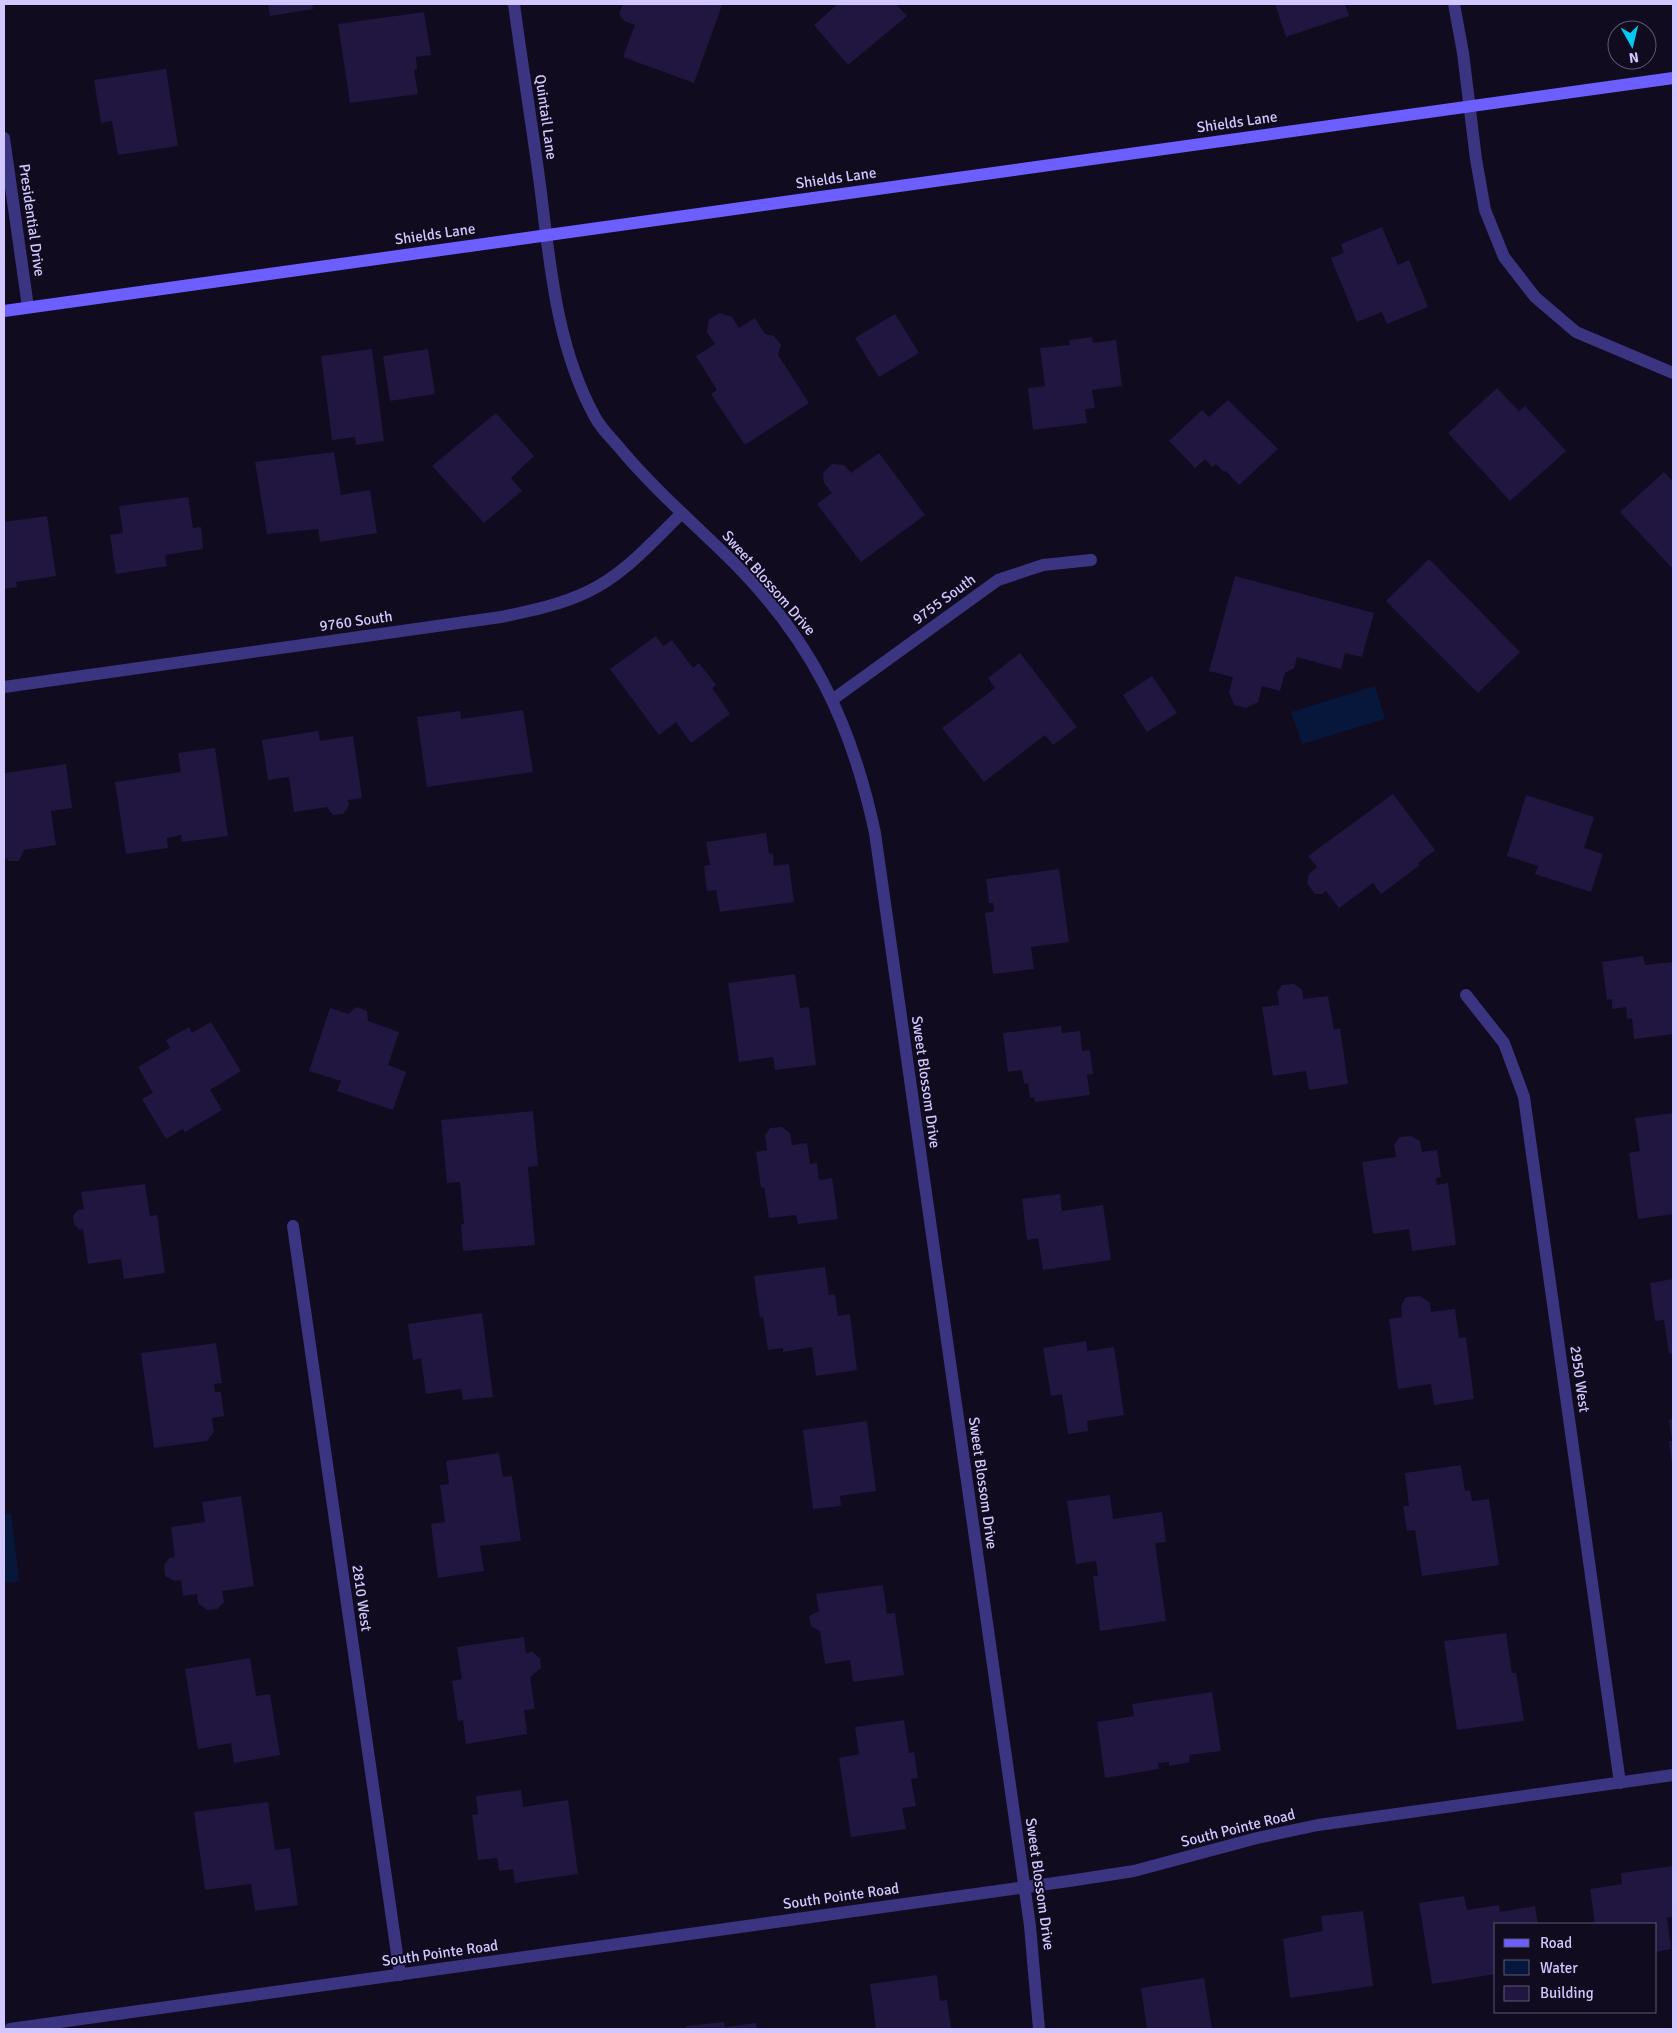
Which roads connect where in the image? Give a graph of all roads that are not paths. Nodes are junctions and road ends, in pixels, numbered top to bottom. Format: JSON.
{"nodes":[{"id":1,"x":514,"y":4,"type":"edge"},
{"id":2,"x":1454,"y":4,"type":"edge"},
{"id":3,"x":1673,"y":78,"type":"edge"},
{"id":4,"x":1470,"y":106,"type":"junction"},
{"id":5,"x":4,"y":138,"type":"edge"},
{"id":6,"x":546,"y":235,"type":"junction"},
{"id":7,"x":28,"y":308,"type":"junction"},
{"id":8,"x":4,"y":311,"type":"edge"},
{"id":9,"x":1673,"y":373,"type":"edge"},
{"id":10,"x":682,"y":513,"type":"junction"},
{"id":11,"x":1091,"y":560,"type":"dead end"},
{"id":12,"x":4,"y":687,"type":"edge"},
{"id":13,"x":832,"y":700,"type":"junction"},
{"id":14,"x":1466,"y":995,"type":"dead end"},
{"id":15,"x":293,"y":1226,"type":"dead end"},
{"id":16,"x":1673,"y":1775,"type":"edge"},
{"id":17,"x":1620,"y":1783,"type":"junction"},
{"id":18,"x":1025,"y":1888,"type":"junction"},
{"id":19,"x":400,"y":1975,"type":"junction"},
{"id":20,"x":10,"y":2029,"type":"edge"},
{"id":21,"x":1039,"y":2029,"type":"edge"}],
"edges":[{"from":1,"to":6,"type":"street","name":"Quintail Lane"},
{"from":2,"to":4,"type":"street"},
{"from":3,"to":4,"type":"main road","name":"Shields Lane"},
{"from":4,"to":6,"type":"main road","name":"Shields Lane"},
{"from":4,"to":9,"type":"street"},
{"from":5,"to":7,"type":"street","name":"Presidential Drive"},
{"from":6,"to":7,"type":"main road","name":"Shields Lane"},
{"from":6,"to":10,"type":"street","name":"Sweet Blossom Drive"},
{"from":7,"to":8,"type":"main road","name":"Shields Lane"},
{"from":10,"to":12,"type":"street","name":"9760 South"},
{"from":10,"to":13,"type":"street","name":"Sweet Blossom Drive"},
{"from":11,"to":13,"type":"street","name":"9755 South"},
{"from":13,"to":18,"type":"street","name":"Sweet Blossom Drive"},
{"from":14,"to":17,"type":"street","name":"2950 West"},
{"from":15,"to":19,"type":"street","name":"2810 West"},
{"from":16,"to":17,"type":"street","name":"South Pointe Road"},
{"from":17,"to":18,"type":"street","name":"South Pointe Road"},
{"from":18,"to":19,"type":"street","name":"South Pointe Road"},
{"from":18,"to":21,"type":"street","name":"Sweet Blossom Drive"},
{"from":19,"to":20,"type":"street","name":"South Pointe Road"}]}
